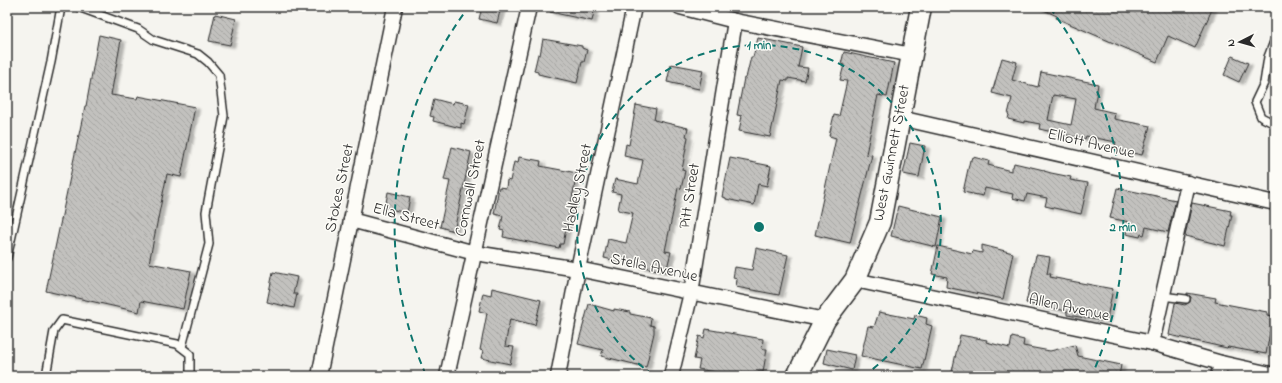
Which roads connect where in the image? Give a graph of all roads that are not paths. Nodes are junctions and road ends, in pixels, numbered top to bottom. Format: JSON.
{"nodes":[{"id":1,"x":61,"y":7,"type":"edge"},
{"id":2,"x":78,"y":7,"type":"edge"},
{"id":3,"x":395,"y":7,"type":"edge"},
{"id":4,"x":529,"y":7,"type":"edge"},
{"id":5,"x":634,"y":7,"type":"edge"},
{"id":6,"x":680,"y":7,"type":"edge"},
{"id":7,"x":921,"y":7,"type":"edge"},
{"id":8,"x":712,"y":11,"type":"edge"},
{"id":9,"x":735,"y":21,"type":"junction"},
{"id":10,"x":1275,"y":39,"type":"edge"},
{"id":11,"x":912,"y":55,"type":"junction"},
{"id":12,"x":900,"y":118,"type":"junction"},
{"id":13,"x":1275,"y":124,"type":"edge"},
{"id":14,"x":1188,"y":183,"type":"junction"},
{"id":15,"x":1275,"y":203,"type":"edge"},
{"id":16,"x":351,"y":220,"type":"junction"},
{"id":17,"x":475,"y":252,"type":"junction"},
{"id":18,"x":7,"y":258,"type":"edge"},
{"id":19,"x":578,"y":269,"type":"junction"},
{"id":20,"x":855,"y":280,"type":"junction"},
{"id":21,"x":691,"y":293,"type":"junction"},
{"id":22,"x":1162,"y":296,"type":"junction"},
{"id":23,"x":1186,"y":300,"type":"dead end"},
{"id":24,"x":825,"y":320,"type":"junction"},
{"id":25,"x":1152,"y":343,"type":"junction"},
{"id":26,"x":182,"y":347,"type":"junction"},
{"id":27,"x":1220,"y":369,"type":"edge"},
{"id":28,"x":1275,"y":375,"type":"edge"},
{"id":29,"x":46,"y":376,"type":"edge"},
{"id":30,"x":190,"y":376,"type":"edge"},
{"id":31,"x":319,"y":376,"type":"edge"},
{"id":32,"x":448,"y":376,"type":"edge"},
{"id":33,"x":558,"y":376,"type":"edge"},
{"id":34,"x":671,"y":376,"type":"edge"},
{"id":35,"x":797,"y":376,"type":"edge"}],
"edges":[{"from":1,"to":18,"type":"lane"},
{"from":2,"to":26,"type":"lane"},
{"from":3,"to":16,"type":"street","name":"Stokes Street"},
{"from":4,"to":17,"type":"street","name":"Cornwall Street"},
{"from":5,"to":19,"type":"street","name":"Hadley Street"},
{"from":6,"to":8,"type":"street"},
{"from":7,"to":11,"type":"main road","name":"West Gwinnett Street"},
{"from":8,"to":9,"type":"street"},
{"from":9,"to":11,"type":"street"},
{"from":9,"to":21,"type":"street","name":"Pitt Street"},
{"from":10,"to":13,"type":"lane"},
{"from":11,"to":12,"type":"main road","name":"West Gwinnett Street"},
{"from":12,"to":14,"type":"street","name":"Elliott Avenue"},
{"from":12,"to":20,"type":"main road","name":"West Gwinnett Street"},
{"from":14,"to":15,"type":"street","name":"Elliott Avenue"},
{"from":14,"to":22,"type":"street"},
{"from":16,"to":17,"type":"street","name":"Ella Street"},
{"from":16,"to":31,"type":"street","name":"Stokes Street"},
{"from":17,"to":19,"type":"street","name":"Stella Avenue"},
{"from":17,"to":32,"type":"street","name":"Cornwall Street"},
{"from":19,"to":21,"type":"street","name":"Stella Avenue"},
{"from":19,"to":33,"type":"street","name":"Hadley Street"},
{"from":20,"to":24,"type":"main road","name":"West Gwinnett Street"},
{"from":20,"to":25,"type":"street","name":"Allen Avenue"},
{"from":21,"to":24,"type":"street","name":"Stella Avenue"},
{"from":21,"to":34,"type":"street","name":"Pitt Street"},
{"from":22,"to":23,"type":"lane"},
{"from":22,"to":25,"type":"street"},
{"from":24,"to":35,"type":"main road","name":"West Gwinnett Street"},
{"from":25,"to":27,"type":"street","name":"Allen Avenue"},
{"from":26,"to":29,"type":"lane"},
{"from":26,"to":30,"type":"lane"},
{"from":27,"to":28,"type":"street","name":"Allen Avenue"}]}
